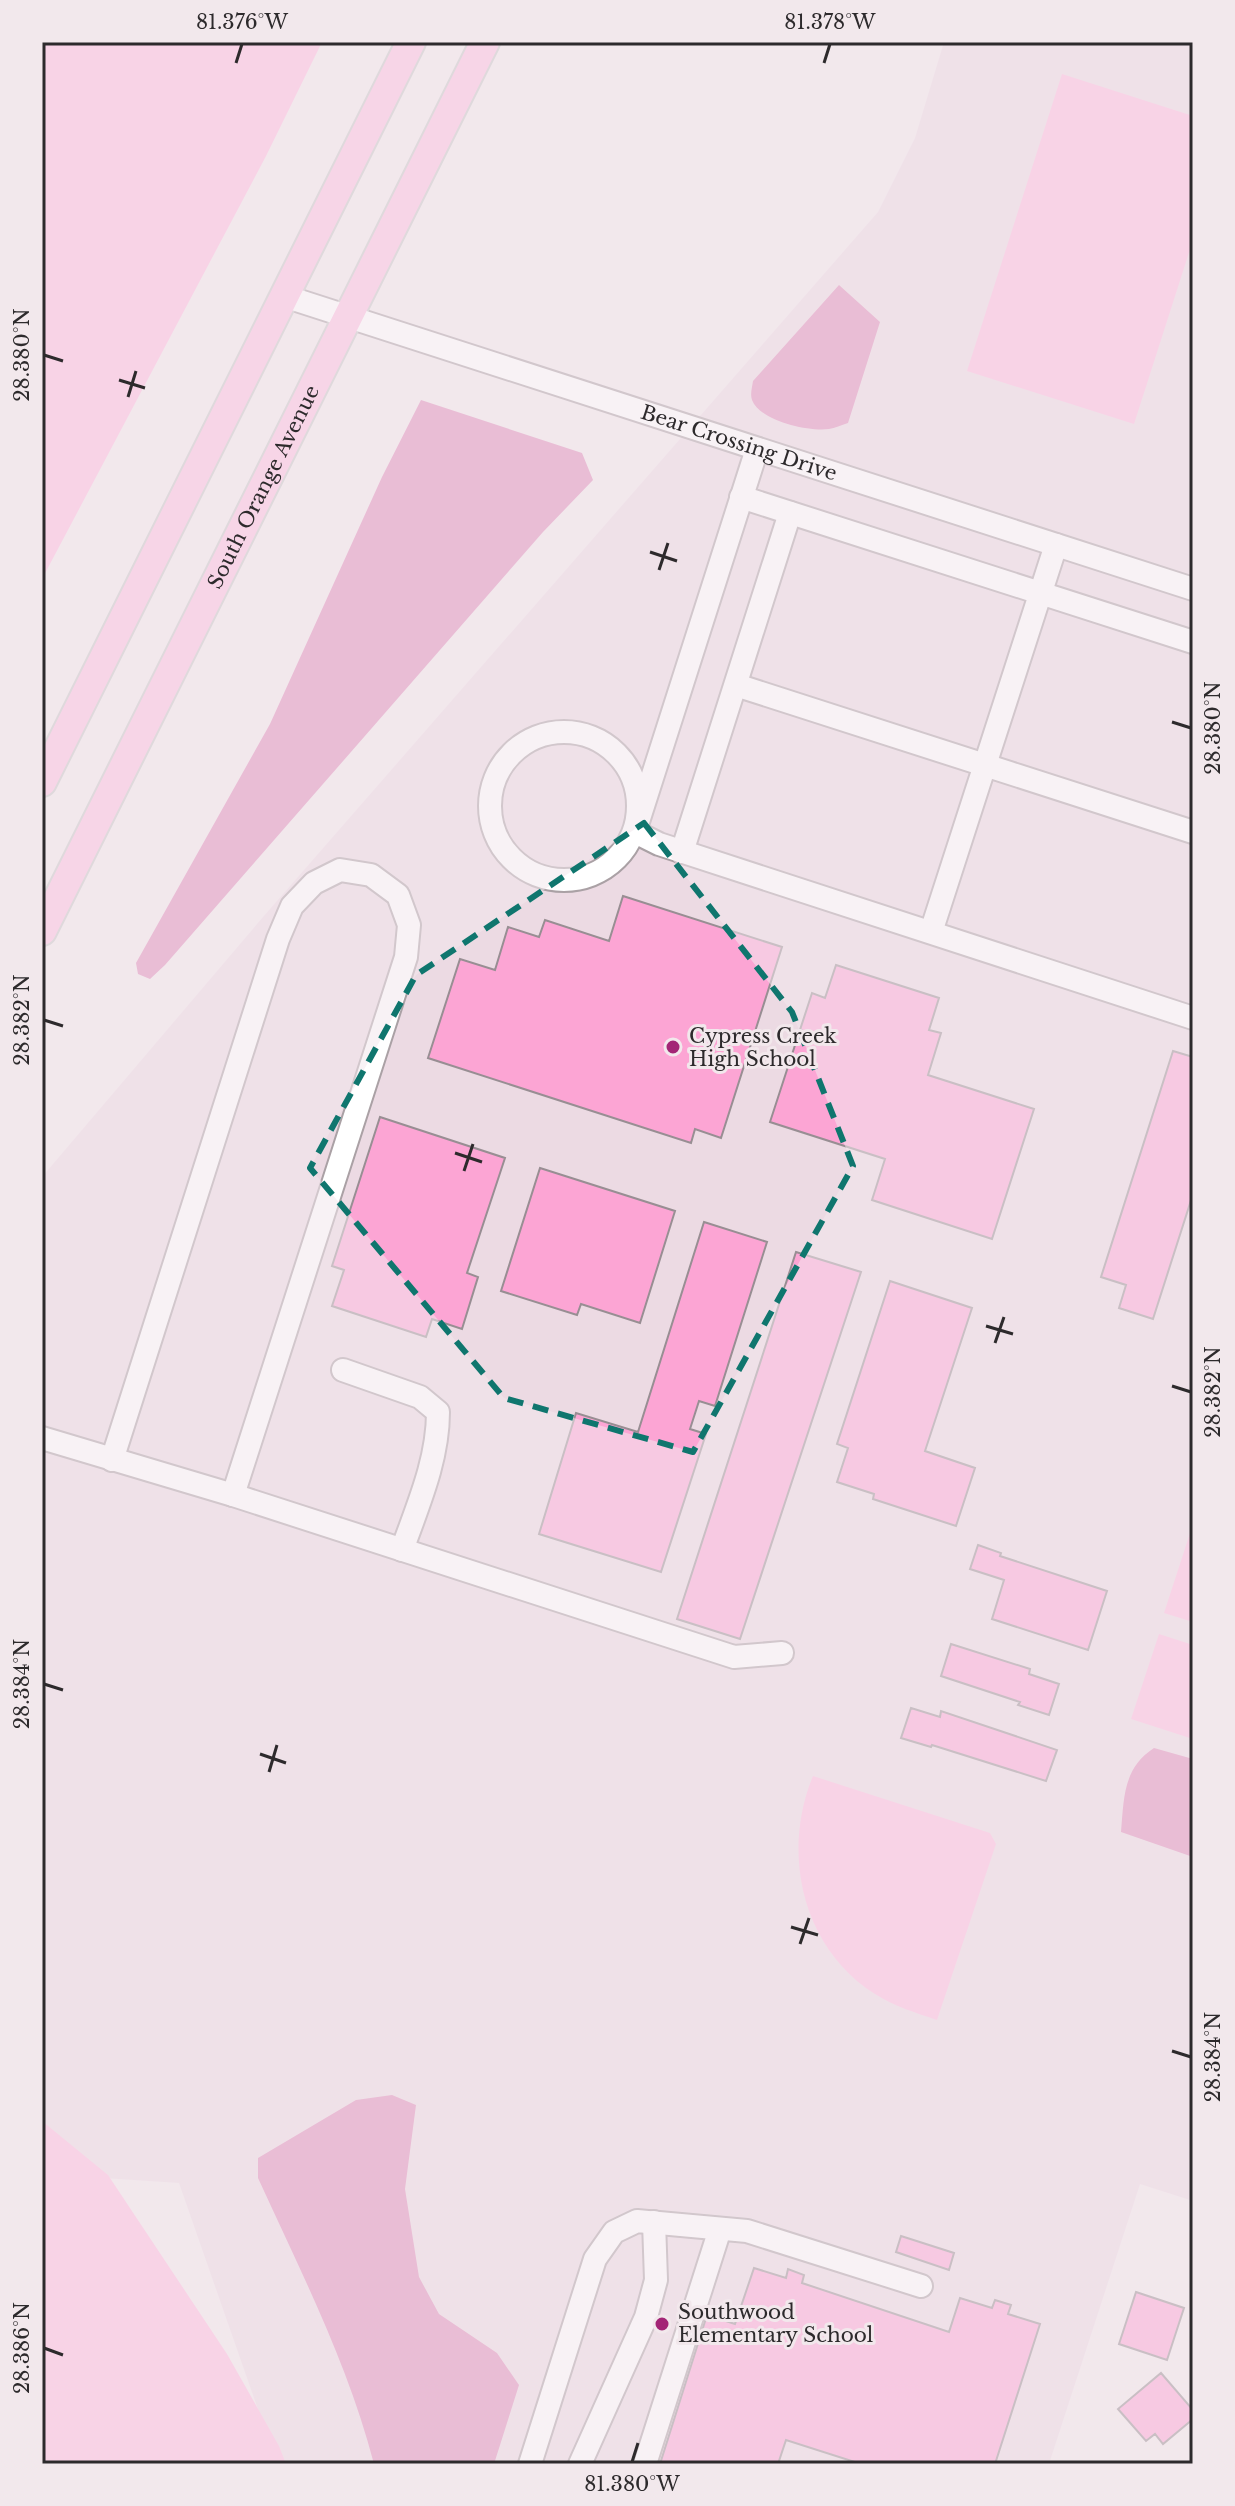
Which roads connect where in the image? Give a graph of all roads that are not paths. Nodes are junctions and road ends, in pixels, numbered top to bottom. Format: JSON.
{"nodes":[{"id":1,"x":411,"y":42,"type":"edge"},
{"id":2,"x":485,"y":42,"type":"edge"},
{"id":3,"x":284,"y":296,"type":"junction"},
{"id":4,"x":348,"y":317,"type":"junction"},
{"id":5,"x":757,"y":449,"type":"junction"},
{"id":6,"x":741,"y":497,"type":"junction"},
{"id":7,"x":790,"y":513,"type":"junction"},
{"id":8,"x":1056,"y":545,"type":"junction"},
{"id":9,"x":1193,"y":589,"type":"edge"},
{"id":10,"x":1040,"y":593,"type":"junction"},
{"id":11,"x":1193,"y":642,"type":"edge"},
{"id":12,"x":736,"y":685,"type":"junction"},
{"id":13,"x":985,"y":766,"type":"junction"},
{"id":14,"x":42,"y":782,"type":"edge"},
{"id":15,"x":636,"y":828,"type":"junction"},
{"id":16,"x":1193,"y":832,"type":"edge"},
{"id":17,"x":682,"y":852,"type":"junction"},
{"id":18,"x":42,"y":931,"type":"edge"},
{"id":19,"x":931,"y":932,"type":"junction"},
{"id":20,"x":1193,"y":1018,"type":"edge"},
{"id":21,"x":343,"y":1370,"type":"dead end"},
{"id":22,"x":42,"y":1438,"type":"edge"},
{"id":23,"x":112,"y":1460,"type":"junction"},
{"id":24,"x":233,"y":1495,"type":"junction"},
{"id":25,"x":402,"y":1550,"type":"junction"},
{"id":26,"x":782,"y":1653,"type":"dead end"},
{"id":27,"x":654,"y":2222,"type":"junction"},
{"id":28,"x":720,"y":2229,"type":"junction"},
{"id":29,"x":921,"y":2286,"type":"dead end"},
{"id":30,"x":530,"y":2464,"type":"edge"},
{"id":31,"x":580,"y":2464,"type":"edge"},
{"id":32,"x":645,"y":2464,"type":"edge"}],
"edges":[{"from":1,"to":3,"type":"main road"},
{"from":2,"to":4,"type":"main road","name":"South Orange Avenue"},
{"from":3,"to":4,"type":"street","name":"Bear Crossing Drive"},
{"from":3,"to":14,"type":"main road"},
{"from":4,"to":5,"type":"street","name":"Bear Crossing Drive"},
{"from":4,"to":18,"type":"main road","name":"South Orange Avenue"},
{"from":5,"to":6,"type":"street"},
{"from":5,"to":8,"type":"street","name":"Bear Crossing Drive"},
{"from":6,"to":7,"type":"street"},
{"from":6,"to":15,"type":"street"},
{"from":7,"to":10,"type":"street"},
{"from":7,"to":12,"type":"street"},
{"from":8,"to":9,"type":"street","name":"Bear Crossing Drive"},
{"from":8,"to":10,"type":"street"},
{"from":10,"to":11,"type":"street"},
{"from":10,"to":13,"type":"street"},
{"from":12,"to":13,"type":"street"},
{"from":12,"to":17,"type":"street"},
{"from":13,"to":16,"type":"street"},
{"from":13,"to":19,"type":"street"},
{"from":15,"to":15,"type":"street"},
{"from":15,"to":17,"type":"street"},
{"from":17,"to":19,"type":"street"},
{"from":19,"to":20,"type":"street"},
{"from":21,"to":25,"type":"street"},
{"from":22,"to":23,"type":"street"},
{"from":23,"to":24,"type":"street"},
{"from":23,"to":24,"type":"street"},
{"from":24,"to":25,"type":"street"},
{"from":25,"to":26,"type":"street"},
{"from":27,"to":28,"type":"street"},
{"from":27,"to":30,"type":"street"},
{"from":27,"to":31,"type":"street"},
{"from":28,"to":29,"type":"street"},
{"from":28,"to":32,"type":"street"}]}
